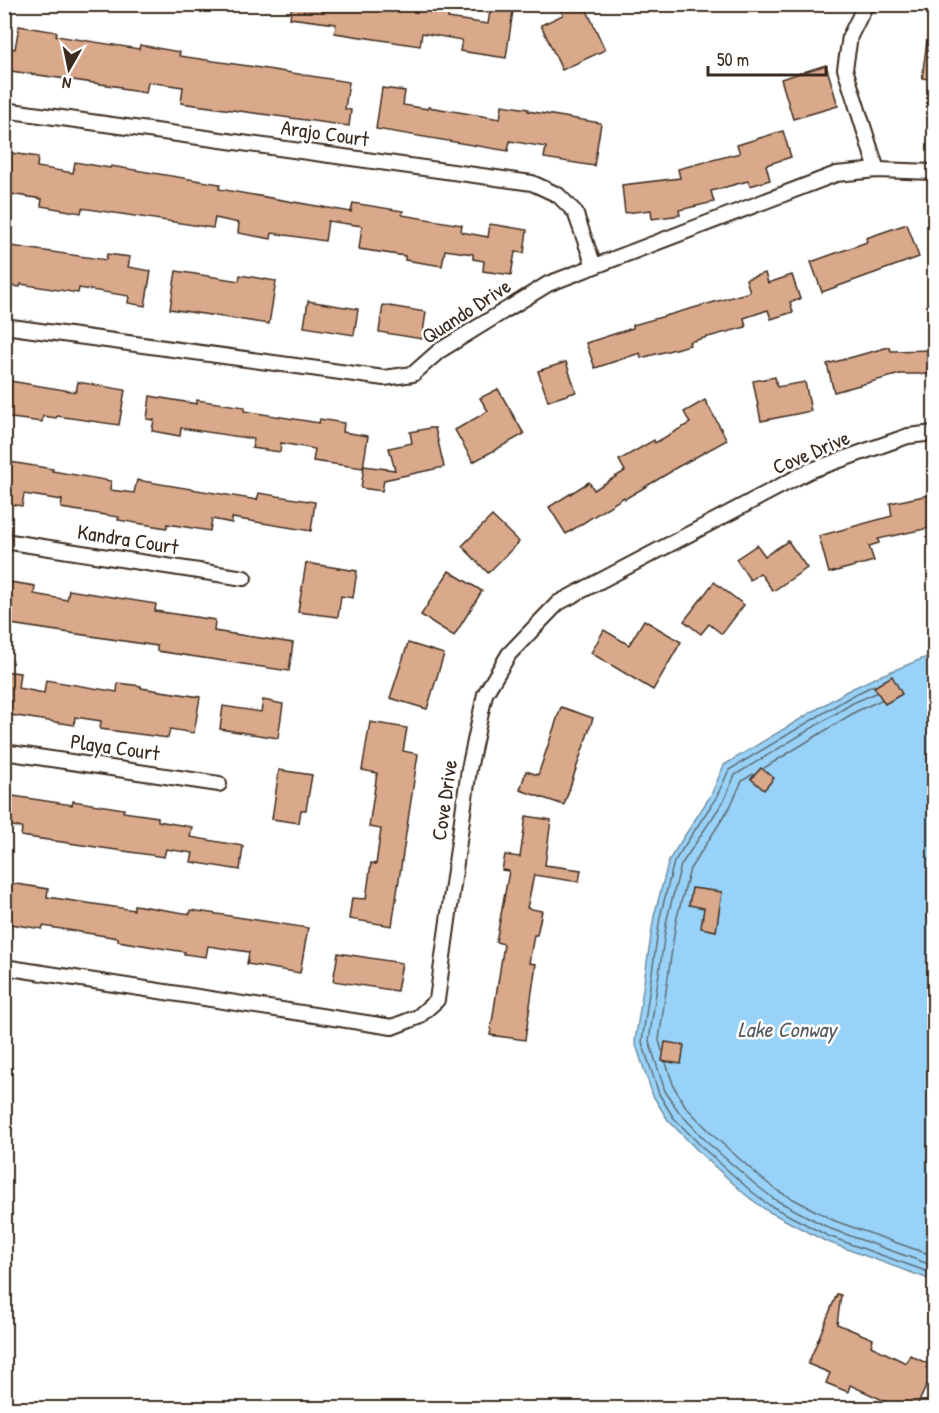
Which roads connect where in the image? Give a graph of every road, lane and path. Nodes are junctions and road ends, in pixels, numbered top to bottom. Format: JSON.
{"nodes":[{"id":1,"x":870,"y":4,"type":"edge"},
{"id":2,"x":4,"y":110,"type":"edge"},
{"id":3,"x":877,"y":170,"type":"junction"},
{"id":4,"x":934,"y":172,"type":"edge"},
{"id":5,"x":594,"y":266,"type":"junction"},
{"id":6,"x":4,"y":326,"type":"edge"},
{"id":7,"x":934,"y":433,"type":"edge"},
{"id":8,"x":4,"y":541,"type":"edge"},
{"id":9,"x":244,"y":578,"type":"dead end"},
{"id":10,"x":4,"y":752,"type":"edge"},
{"id":11,"x":219,"y":784,"type":"dead end"},
{"id":12,"x":4,"y":967,"type":"edge"}],
"edges":[{"from":1,"to":3,"type":"street"},
{"from":2,"to":5,"type":"street","name":"Arajo Court"},
{"from":3,"to":4,"type":"street","name":"Quando Drive"},
{"from":3,"to":5,"type":"street","name":"Quando Drive"},
{"from":5,"to":6,"type":"street","name":"Quando Drive"},
{"from":7,"to":12,"type":"street","name":"Cove Drive"},
{"from":8,"to":9,"type":"street","name":"Kandra Court"},
{"from":10,"to":11,"type":"street","name":"Playa Court"}]}
